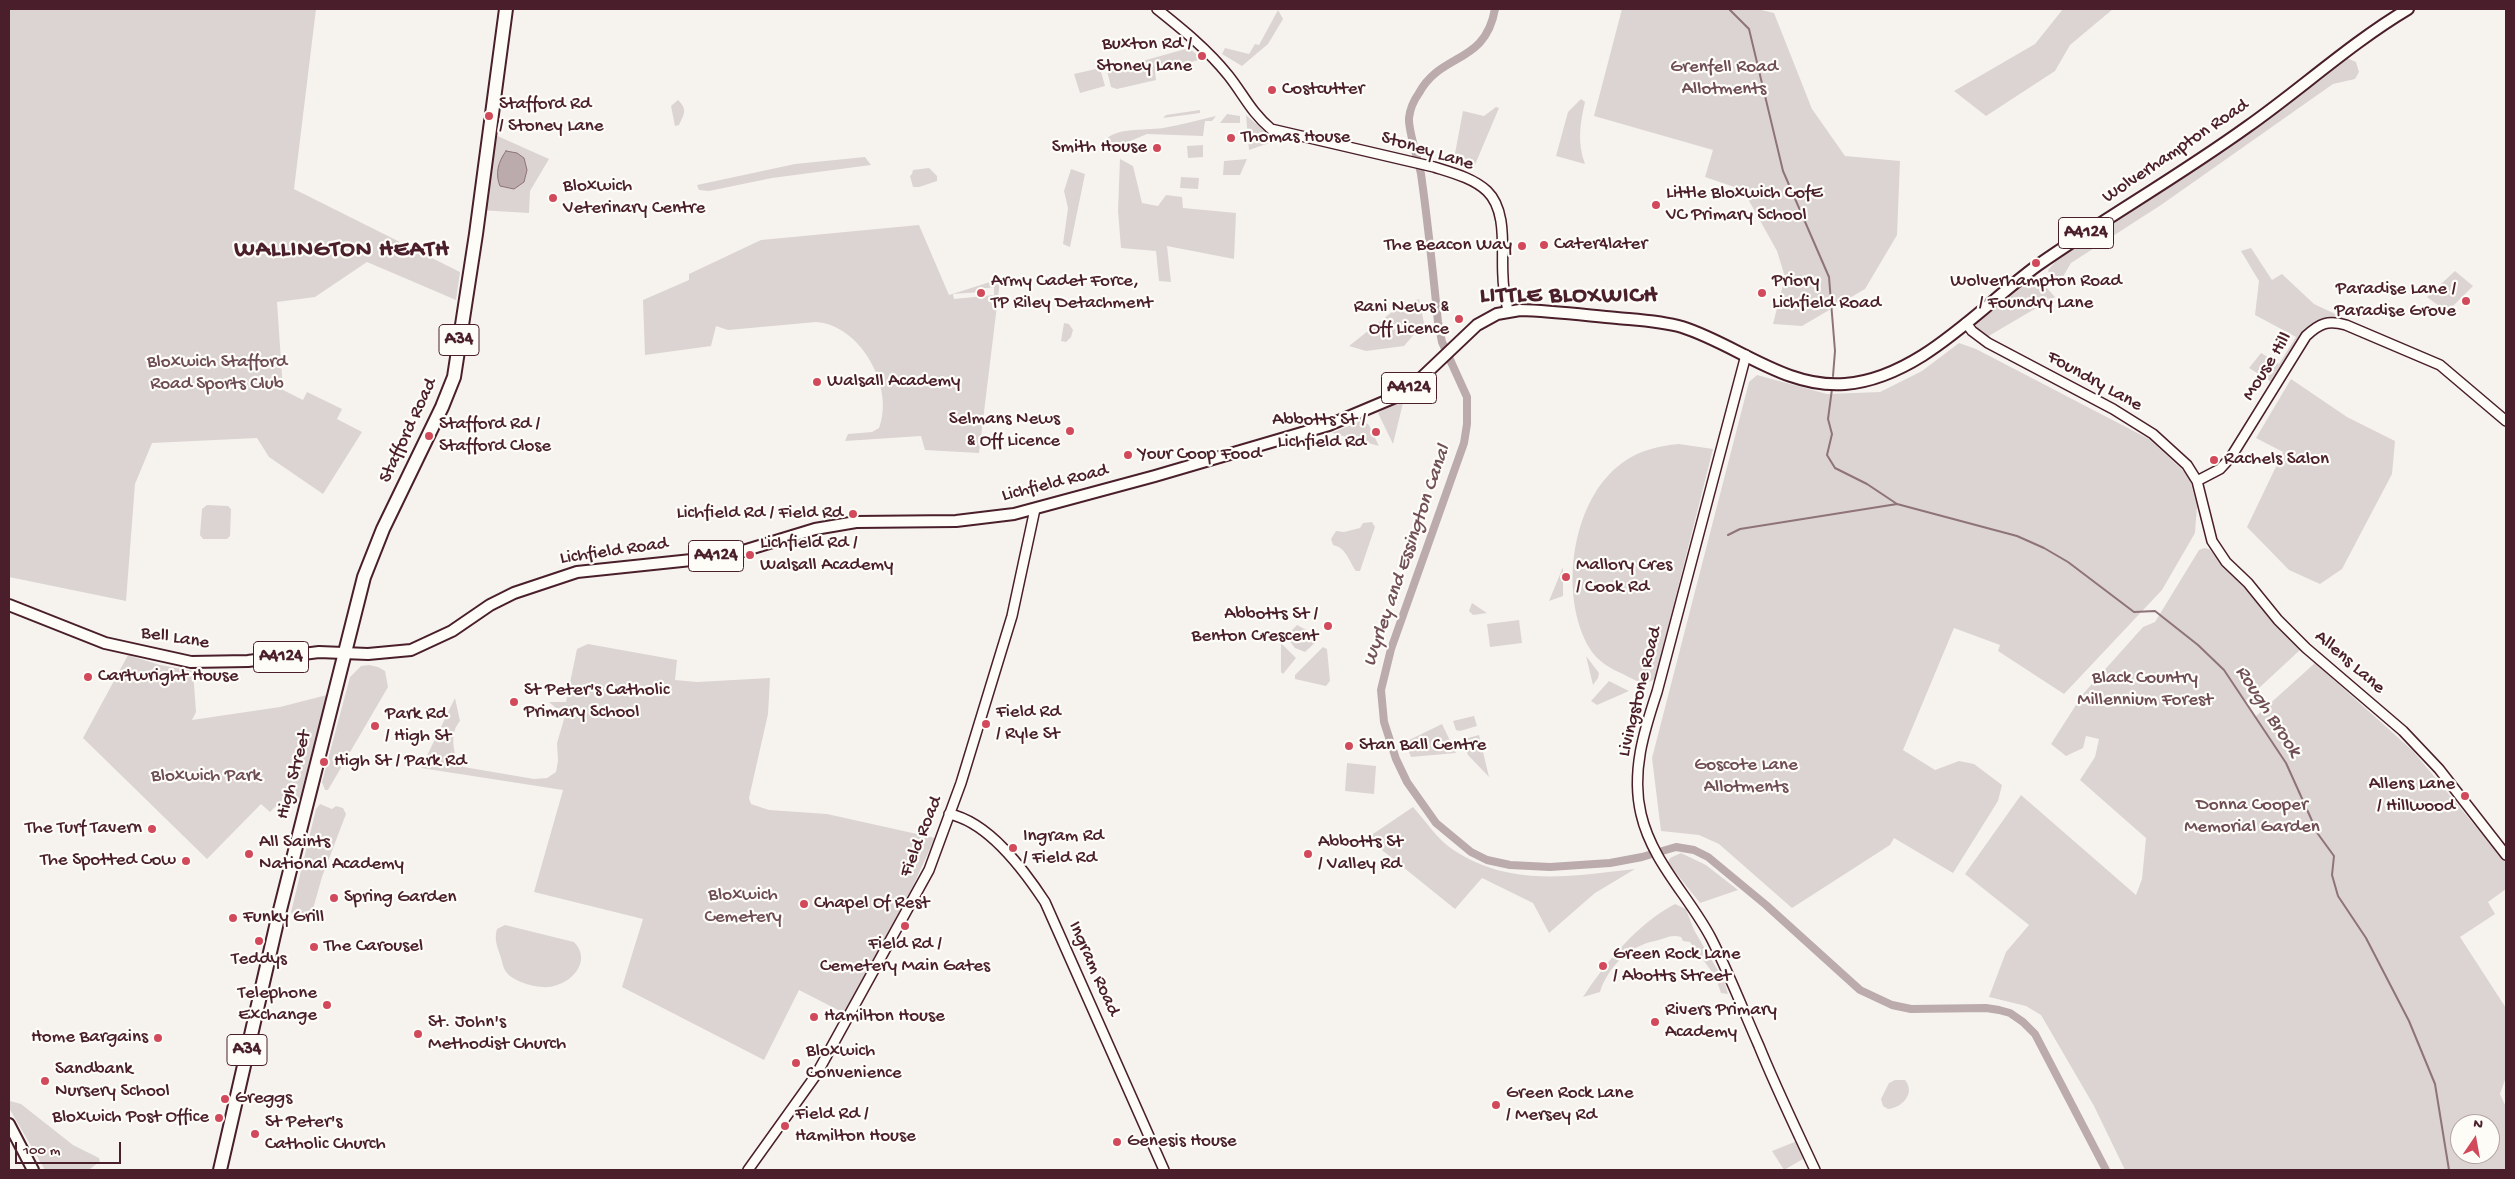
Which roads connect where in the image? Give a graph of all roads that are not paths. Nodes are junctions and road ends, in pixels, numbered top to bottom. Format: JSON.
{"nodes":[{"id":1,"x":506,"y":9,"type":"edge"},
{"id":2,"x":1157,"y":9,"type":"edge"},
{"id":3,"x":2408,"y":9,"type":"edge"},
{"id":4,"x":1508,"y":311,"type":"junction"},
{"id":5,"x":1966,"y":323,"type":"junction"},
{"id":6,"x":1746,"y":355,"type":"junction"},
{"id":7,"x":2506,"y":421,"type":"edge"},
{"id":8,"x":2197,"y":481,"type":"junction"},
{"id":9,"x":1035,"y":509,"type":"junction"},
{"id":10,"x":9,"y":605,"type":"edge"},
{"id":11,"x":344,"y":652,"type":"junction"},
{"id":12,"x":949,"y":814,"type":"junction"},
{"id":13,"x":2506,"y":856,"type":"edge"},
{"id":14,"x":9,"y":1124,"type":"edge"},
{"id":15,"x":33,"y":1170,"type":"edge"},
{"id":16,"x":220,"y":1170,"type":"edge"},
{"id":17,"x":748,"y":1170,"type":"edge"},
{"id":18,"x":1164,"y":1170,"type":"edge"},
{"id":19,"x":1815,"y":1170,"type":"edge"}],
"edges":[{"from":1,"to":11,"type":"highway","name":"Stafford Road","number":"A34"},
{"from":2,"to":4,"type":"street","name":"Stoney Lane"},
{"from":3,"to":5,"type":"main road","name":"Wolverhampton Road","number":"A4124"},
{"from":4,"to":6,"type":"main road","name":"Lichfield Road","number":"A4124"},
{"from":4,"to":9,"type":"main road","name":"Lichfield Road","number":"A4124"},
{"from":5,"to":6,"type":"main road","name":"Wolverhampton Road","number":"A4124"},
{"from":5,"to":8,"type":"street","name":"Foundry Lane"},
{"from":6,"to":19,"type":"street","name":"Livingstone Road"},
{"from":7,"to":8,"type":"street","name":"Mouse Hill"},
{"from":8,"to":13,"type":"street","name":"Allens Lane"},
{"from":9,"to":11,"type":"main road","name":"Lichfield Road","number":"A4124"},
{"from":9,"to":12,"type":"street","name":"Field Road"},
{"from":10,"to":11,"type":"main road","name":"Bell Lane","number":"A4124"},
{"from":11,"to":16,"type":"highway","name":"High Street","number":"A34"},
{"from":12,"to":17,"type":"street","name":"Field Road"},
{"from":12,"to":18,"type":"street","name":"Ingram Road"},
{"from":14,"to":15,"type":"main road"}]}
